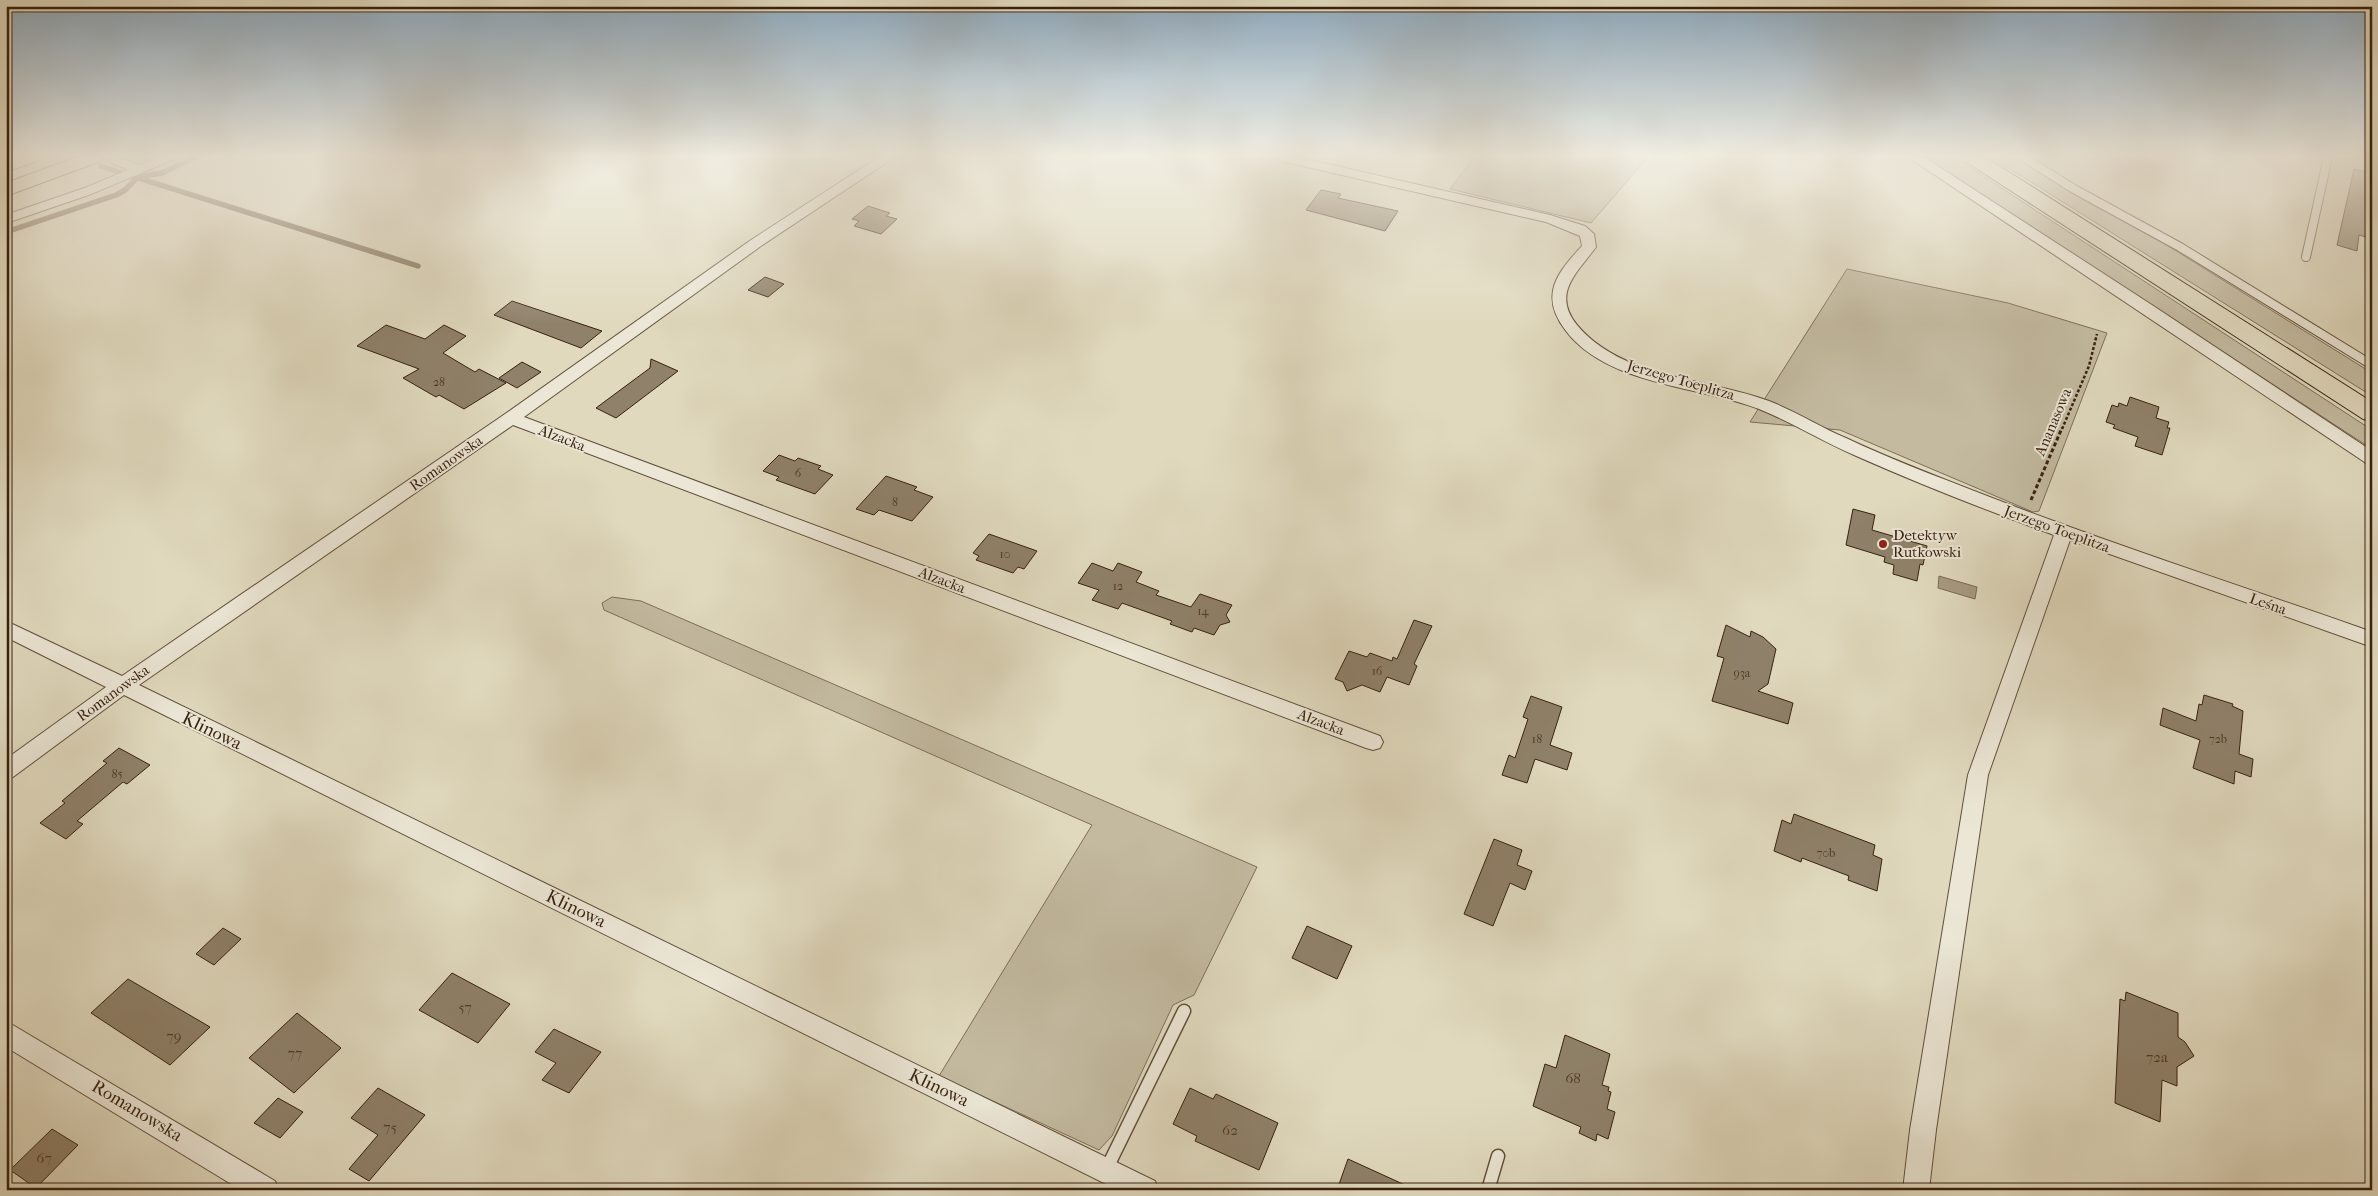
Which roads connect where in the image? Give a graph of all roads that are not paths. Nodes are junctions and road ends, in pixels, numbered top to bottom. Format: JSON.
{"nodes":[{"id":1,"x":26,"y":213,"type":"edge"},
{"id":2,"x":802,"y":213,"type":"edge"},
{"id":3,"x":1523,"y":213,"type":"edge"},
{"id":4,"x":2001,"y":213,"type":"edge"},
{"id":5,"x":2059,"y":213,"type":"edge"},
{"id":6,"x":2118,"y":213,"type":"edge"},
{"id":7,"x":2316,"y":213,"type":"edge"},
{"id":8,"x":6,"y":220,"type":"edge"},
{"id":9,"x":2306,"y":257,"type":"dead end"},
{"id":10,"x":2372,"y":365,"type":"edge"},
{"id":11,"x":2372,"y":413,"type":"edge"},
{"id":12,"x":511,"y":418,"type":"junction"},
{"id":13,"x":2372,"y":459,"type":"edge"},
{"id":14,"x":2064,"y":531,"type":"junction"},
{"id":15,"x":2164,"y":569,"type":"joint"},
{"id":16,"x":6,"y":628,"type":"edge"},
{"id":17,"x":2372,"y":640,"type":"edge"},
{"id":18,"x":122,"y":686,"type":"junction"},
{"id":19,"x":1373,"y":742,"type":"dead end"},
{"id":20,"x":6,"y":771,"type":"edge"},
{"id":21,"x":1184,"y":1011,"type":"dead end"},
{"id":22,"x":6,"y":1033,"type":"edge"},
{"id":23,"x":1498,"y":1156,"type":"dead end"},
{"id":24,"x":1106,"y":1170,"type":"junction"},
{"id":25,"x":266,"y":1190,"type":"edge"},
{"id":26,"x":1146,"y":1190,"type":"edge"},
{"id":27,"x":1488,"y":1190,"type":"edge"},
{"id":28,"x":1916,"y":1190,"type":"edge"}],
"edges":[{"from":1,"to":8,"type":"lane"},
{"from":2,"to":12,"type":"street","name":"Romanowska"},
{"from":3,"to":14,"type":"street","name":"Jerzego Toeplitza"},
{"from":4,"to":13,"type":"street"},
{"from":5,"to":11,"type":"main road"},
{"from":6,"to":10,"type":"lane"},
{"from":7,"to":9,"type":"lane"},
{"from":12,"to":18,"type":"street","name":"Romanowska"},
{"from":12,"to":19,"type":"street","name":"Alzacka"},
{"from":14,"to":15,"type":"street","name":"Jerzego Toeplitza"},
{"from":14,"to":28,"type":"street"},
{"from":15,"to":17,"type":"street","name":"Leśna"},
{"from":16,"to":18,"type":"street","name":"Klinowa"},
{"from":18,"to":20,"type":"street","name":"Romanowska"},
{"from":18,"to":24,"type":"street","name":"Klinowa"},
{"from":21,"to":24,"type":"lane"},
{"from":22,"to":25,"type":"street","name":"Romanowska"},
{"from":23,"to":27,"type":"lane"},
{"from":24,"to":26,"type":"street","name":"Klinowa"}]}
